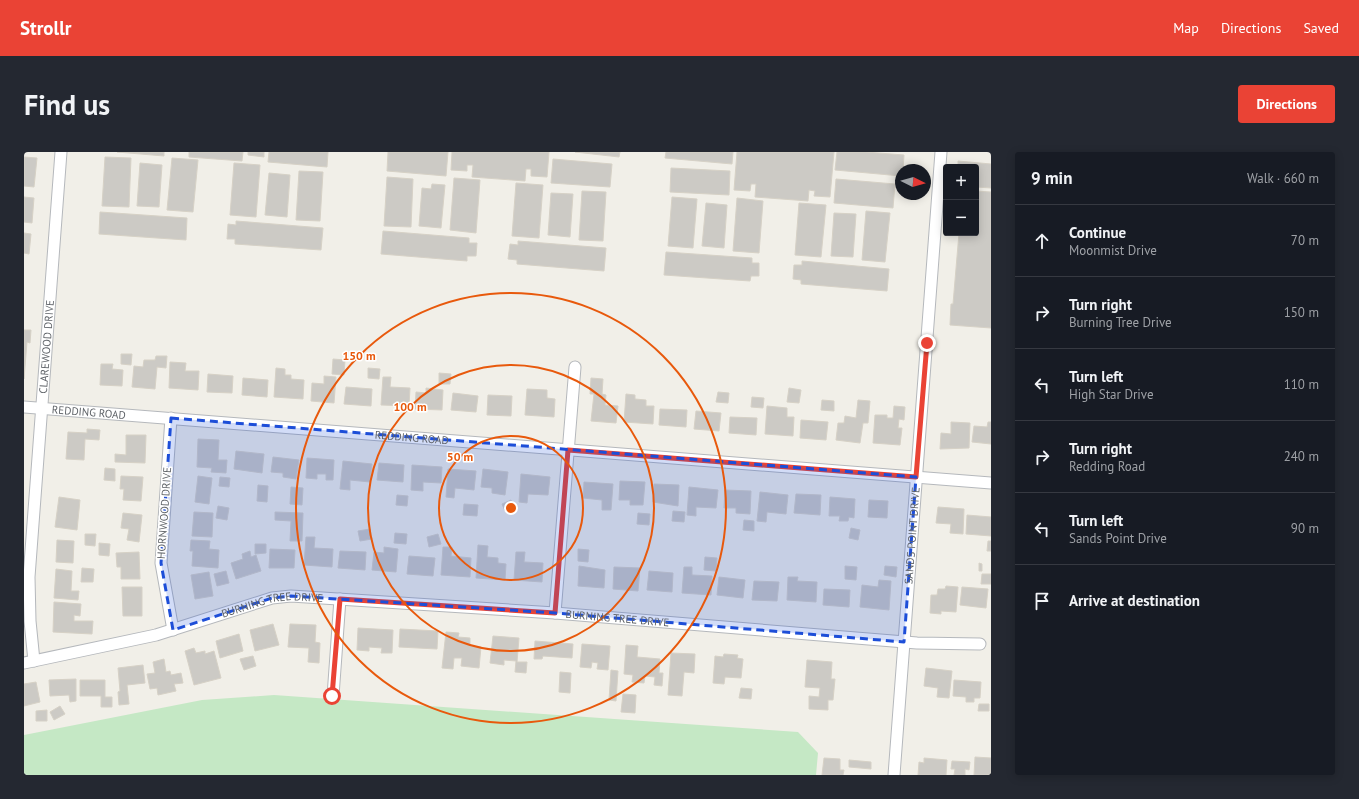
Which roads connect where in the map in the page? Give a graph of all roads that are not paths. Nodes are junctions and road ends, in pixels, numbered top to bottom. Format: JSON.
{"nodes":[{"id":1,"x":61,"y":152,"type":"edge"},
{"id":2,"x":941,"y":152,"type":"edge"},
{"id":3,"x":575,"y":367,"type":"dead end"},
{"id":4,"x":24,"y":407,"type":"edge"},
{"id":5,"x":42,"y":408,"type":"junction"},
{"id":6,"x":171,"y":418,"type":"junction"},
{"id":7,"x":568,"y":450,"type":"junction"},
{"id":8,"x":916,"y":477,"type":"junction"},
{"id":9,"x":991,"y":483,"type":"edge"},
{"id":10,"x":340,"y":599,"type":"junction"},
{"id":11,"x":555,"y":613,"type":"junction"},
{"id":12,"x":173,"y":630,"type":"junction"},
{"id":13,"x":904,"y":642,"type":"junction"},
{"id":14,"x":980,"y":644,"type":"dead end"},
{"id":15,"x":29,"y":662,"type":"edge"},
{"id":16,"x":332,"y":696,"type":"dead end"},
{"id":17,"x":894,"y":775,"type":"edge"}],
"edges":[{"from":1,"to":5,"type":"street","name":"CLAREWOOD DRIVE"},
{"from":2,"to":8,"type":"street","name":"SANDS POINT DRIVE"},
{"from":3,"to":7,"type":"street"},
{"from":4,"to":5,"type":"street","name":"REDDING ROAD"},
{"from":5,"to":6,"type":"street","name":"REDDING ROAD"},
{"from":5,"to":15,"type":"street","name":"CLAREWOOD DRIVE"},
{"from":6,"to":7,"type":"street","name":"REDDING ROAD"},
{"from":6,"to":12,"type":"street","name":"HORNWOOD DRIVE"},
{"from":7,"to":8,"type":"street","name":"REDDING ROAD"},
{"from":7,"to":11,"type":"street"},
{"from":8,"to":9,"type":"street","name":"REDDING ROAD"},
{"from":8,"to":13,"type":"street","name":"SANDS POINT DRIVE"},
{"from":10,"to":11,"type":"street","name":"BURNING TREE DRIVE"},
{"from":10,"to":12,"type":"street","name":"BURNING TREE DRIVE"},
{"from":10,"to":16,"type":"street"},
{"from":11,"to":13,"type":"street","name":"BURNING TREE DRIVE"},
{"from":12,"to":15,"type":"street","name":"BURNING TREE DRIVE"},
{"from":13,"to":14,"type":"street","name":"BURNING TREE DRIVE"},
{"from":13,"to":17,"type":"street","name":"SANDS POINT DRIVE"}]}
